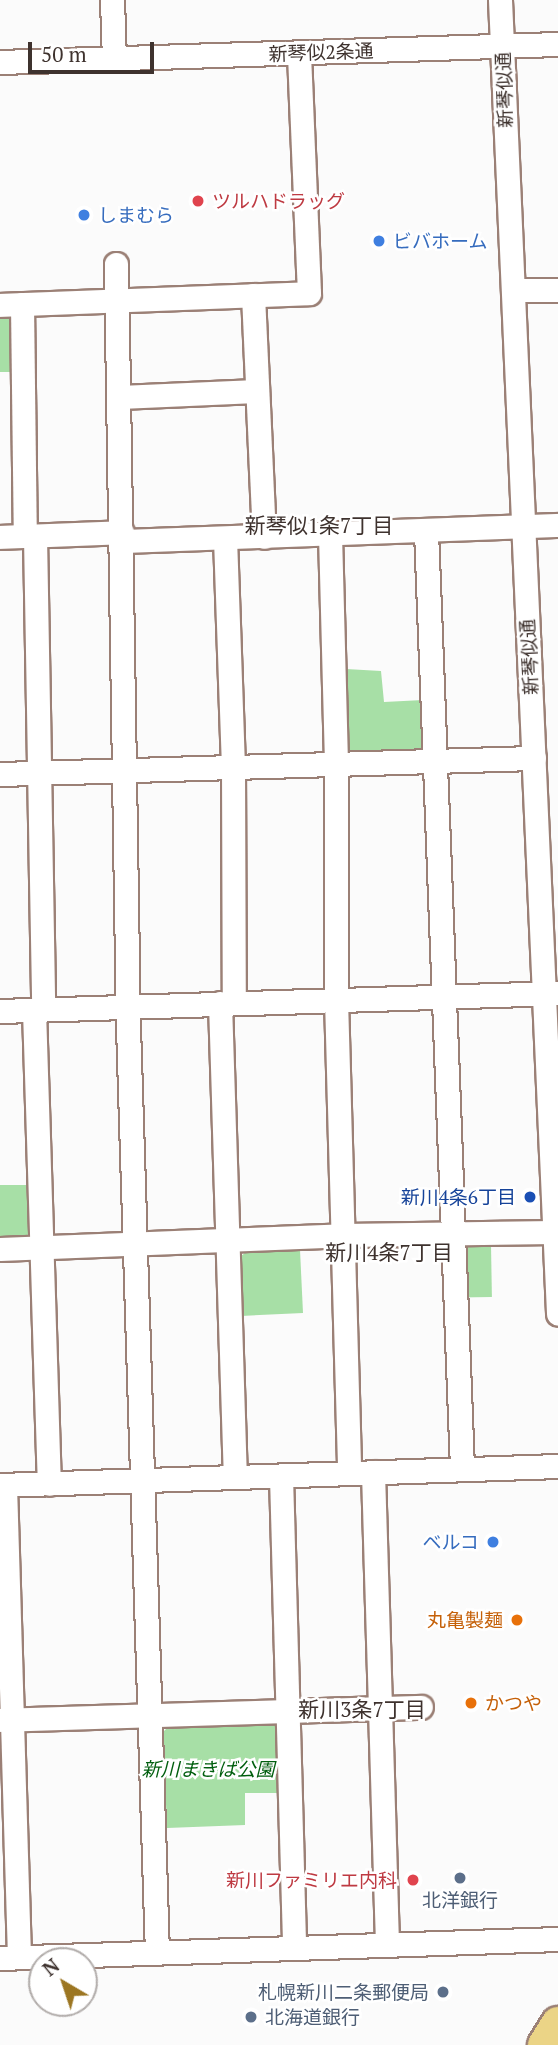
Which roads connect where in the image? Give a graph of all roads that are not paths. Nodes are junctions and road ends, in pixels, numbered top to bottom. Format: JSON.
{"nodes":[{"id":1,"x":112,"y":0,"type":"edge"},
{"id":2,"x":500,"y":0,"type":"edge"},
{"id":3,"x":558,"y":44,"type":"edge"},
{"id":4,"x":502,"y":46,"type":"junction"},
{"id":5,"x":299,"y":53,"type":"junction"},
{"id":6,"x":114,"y":58,"type":"junction"},
{"id":7,"x":0,"y":62,"type":"edge"},
{"id":8,"x":117,"y":264,"type":"dead end"},
{"id":9,"x":513,"y":290,"type":"junction"},
{"id":10,"x":558,"y":290,"type":"edge"},
{"id":11,"x":253,"y":295,"type":"junction"},
{"id":12,"x":118,"y":301,"type":"junction"},
{"id":13,"x":11,"y":304,"type":"edge"},
{"id":14,"x":256,"y":391,"type":"junction"},
{"id":15,"x":120,"y":397,"type":"junction"},
{"id":16,"x":558,"y":525,"type":"edge"},
{"id":17,"x":523,"y":526,"type":"junction"},
{"id":18,"x":426,"y":531,"type":"junction"},
{"id":19,"x":330,"y":534,"type":"junction"},
{"id":20,"x":30,"y":536,"type":"junction"},
{"id":21,"x":0,"y":537,"type":"edge"},
{"id":22,"x":122,"y":537,"type":"junction"},
{"id":23,"x":264,"y":537,"type":"junction"},
{"id":24,"x":225,"y":538,"type":"junction"},
{"id":25,"x":534,"y":758,"type":"junction"},
{"id":26,"x":436,"y":762,"type":"junction"},
{"id":27,"x":336,"y":764,"type":"junction"},
{"id":28,"x":233,"y":766,"type":"junction"},
{"id":29,"x":126,"y":770,"type":"junction"},
{"id":30,"x":38,"y":772,"type":"junction"},
{"id":31,"x":0,"y":774,"type":"edge"},
{"id":32,"x":551,"y":992,"type":"edge"},
{"id":33,"x":444,"y":995,"type":"junction"},
{"id":34,"x":336,"y":999,"type":"junction"},
{"id":35,"x":227,"y":1003,"type":"junction"},
{"id":36,"x":129,"y":1007,"type":"junction"},
{"id":37,"x":39,"y":1009,"type":"junction"},
{"id":38,"x":0,"y":1011,"type":"edge"},
{"id":39,"x":553,"y":1096,"type":"edge"},
{"id":40,"x":555,"y":1189,"type":"edge"},
{"id":41,"x":554,"y":1232,"type":"junction"},
{"id":42,"x":452,"y":1233,"type":"junction"},
{"id":43,"x":343,"y":1236,"type":"junction"},
{"id":44,"x":228,"y":1241,"type":"junction"},
{"id":45,"x":135,"y":1244,"type":"junction"},
{"id":46,"x":40,"y":1247,"type":"junction"},
{"id":47,"x":0,"y":1249,"type":"edge"},
{"id":48,"x":558,"y":1311,"type":"edge"},
{"id":49,"x":558,"y":1466,"type":"edge"},
{"id":50,"x":462,"y":1469,"type":"junction"},
{"id":51,"x":373,"y":1472,"type":"junction"},
{"id":52,"x":349,"y":1473,"type":"junction"},
{"id":53,"x":281,"y":1476,"type":"junction"},
{"id":54,"x":235,"y":1477,"type":"junction"},
{"id":55,"x":143,"y":1480,"type":"junction"},
{"id":56,"x":49,"y":1484,"type":"junction"},
{"id":57,"x":2,"y":1485,"type":"edge"},
{"id":58,"x":379,"y":1707,"type":"junction"},
{"id":59,"x":421,"y":1707,"type":"dead end"},
{"id":60,"x":286,"y":1711,"type":"junction"},
{"id":61,"x":150,"y":1717,"type":"junction"},
{"id":62,"x":6,"y":1720,"type":"edge"},
{"id":63,"x":558,"y":1939,"type":"edge"},
{"id":64,"x":387,"y":1944,"type":"junction"},
{"id":65,"x":294,"y":1948,"type":"junction"},
{"id":66,"x":157,"y":1952,"type":"junction"},
{"id":67,"x":9,"y":1957,"type":"edge"},
{"id":68,"x":558,"y":2024,"type":"edge"},
{"id":69,"x":545,"y":2045,"type":"edge"}],
"edges":[{"from":1,"to":6,"type":"street"},
{"from":2,"to":4,"type":"street","name":"新琴似通"},
{"from":3,"to":4,"type":"street","name":"新琴似2条通"},
{"from":4,"to":5,"type":"street","name":"新琴似2条通"},
{"from":4,"to":9,"type":"street","name":"新琴似通"},
{"from":5,"to":6,"type":"street","name":"新琴似2条通"},
{"from":5,"to":11,"type":"street"},
{"from":6,"to":7,"type":"street","name":"新琴似2条通"},
{"from":8,"to":12,"type":"street"},
{"from":9,"to":10,"type":"street"},
{"from":9,"to":17,"type":"street","name":"新琴似通"},
{"from":11,"to":12,"type":"street"},
{"from":11,"to":14,"type":"street"},
{"from":12,"to":13,"type":"street"},
{"from":12,"to":15,"type":"street"},
{"from":13,"to":20,"type":"street"},
{"from":14,"to":15,"type":"street"},
{"from":14,"to":23,"type":"street"},
{"from":15,"to":22,"type":"street"},
{"from":16,"to":17,"type":"street"},
{"from":17,"to":18,"type":"street"},
{"from":17,"to":25,"type":"street","name":"新琴似通"},
{"from":18,"to":19,"type":"street"},
{"from":18,"to":26,"type":"street"},
{"from":19,"to":23,"type":"street"},
{"from":19,"to":27,"type":"street"},
{"from":20,"to":21,"type":"street"},
{"from":20,"to":22,"type":"street"},
{"from":20,"to":30,"type":"street"},
{"from":22,"to":24,"type":"street"},
{"from":22,"to":29,"type":"street"},
{"from":23,"to":24,"type":"street"},
{"from":24,"to":28,"type":"street"},
{"from":25,"to":26,"type":"street"},
{"from":25,"to":32,"type":"street","name":"新琴似通"},
{"from":26,"to":27,"type":"street"},
{"from":26,"to":33,"type":"street"},
{"from":27,"to":28,"type":"street"},
{"from":27,"to":34,"type":"street"},
{"from":28,"to":29,"type":"street"},
{"from":28,"to":35,"type":"street"},
{"from":29,"to":30,"type":"street"},
{"from":29,"to":36,"type":"street"},
{"from":30,"to":31,"type":"street"},
{"from":30,"to":37,"type":"street"},
{"from":32,"to":33,"type":"street"},
{"from":32,"to":39,"type":"street","name":"新琴似通"},
{"from":33,"to":34,"type":"street"},
{"from":33,"to":42,"type":"street"},
{"from":34,"to":35,"type":"street"},
{"from":34,"to":43,"type":"street"},
{"from":35,"to":36,"type":"street"},
{"from":35,"to":44,"type":"street"},
{"from":36,"to":37,"type":"street"},
{"from":36,"to":45,"type":"street"},
{"from":37,"to":38,"type":"street"},
{"from":37,"to":46,"type":"street"},
{"from":39,"to":40,"type":"street","name":"新琴似通"},
{"from":40,"to":41,"type":"street","name":"新琴似通"},
{"from":41,"to":42,"type":"street"},
{"from":41,"to":48,"type":"street","name":"新琴似通"},
{"from":42,"to":43,"type":"street"},
{"from":42,"to":50,"type":"street"},
{"from":43,"to":44,"type":"street"},
{"from":43,"to":52,"type":"street"},
{"from":44,"to":45,"type":"street"},
{"from":44,"to":54,"type":"street"},
{"from":45,"to":46,"type":"street"},
{"from":45,"to":55,"type":"street"},
{"from":46,"to":47,"type":"street"},
{"from":46,"to":56,"type":"street"},
{"from":49,"to":50,"type":"street"},
{"from":50,"to":51,"type":"street"},
{"from":51,"to":52,"type":"street"},
{"from":51,"to":58,"type":"street"},
{"from":52,"to":53,"type":"street"},
{"from":53,"to":54,"type":"street"},
{"from":53,"to":60,"type":"street"},
{"from":54,"to":55,"type":"street"},
{"from":55,"to":56,"type":"street"},
{"from":55,"to":61,"type":"street"},
{"from":56,"to":57,"type":"street"},
{"from":57,"to":62,"type":"street"},
{"from":58,"to":59,"type":"street"},
{"from":58,"to":60,"type":"street"},
{"from":58,"to":64,"type":"street"},
{"from":60,"to":61,"type":"street"},
{"from":60,"to":65,"type":"street"},
{"from":61,"to":62,"type":"street"},
{"from":61,"to":66,"type":"street"},
{"from":62,"to":67,"type":"street"},
{"from":63,"to":64,"type":"street"},
{"from":64,"to":65,"type":"street"},
{"from":65,"to":66,"type":"street"},
{"from":66,"to":67,"type":"street"},
{"from":68,"to":69,"type":"highway"}]}
